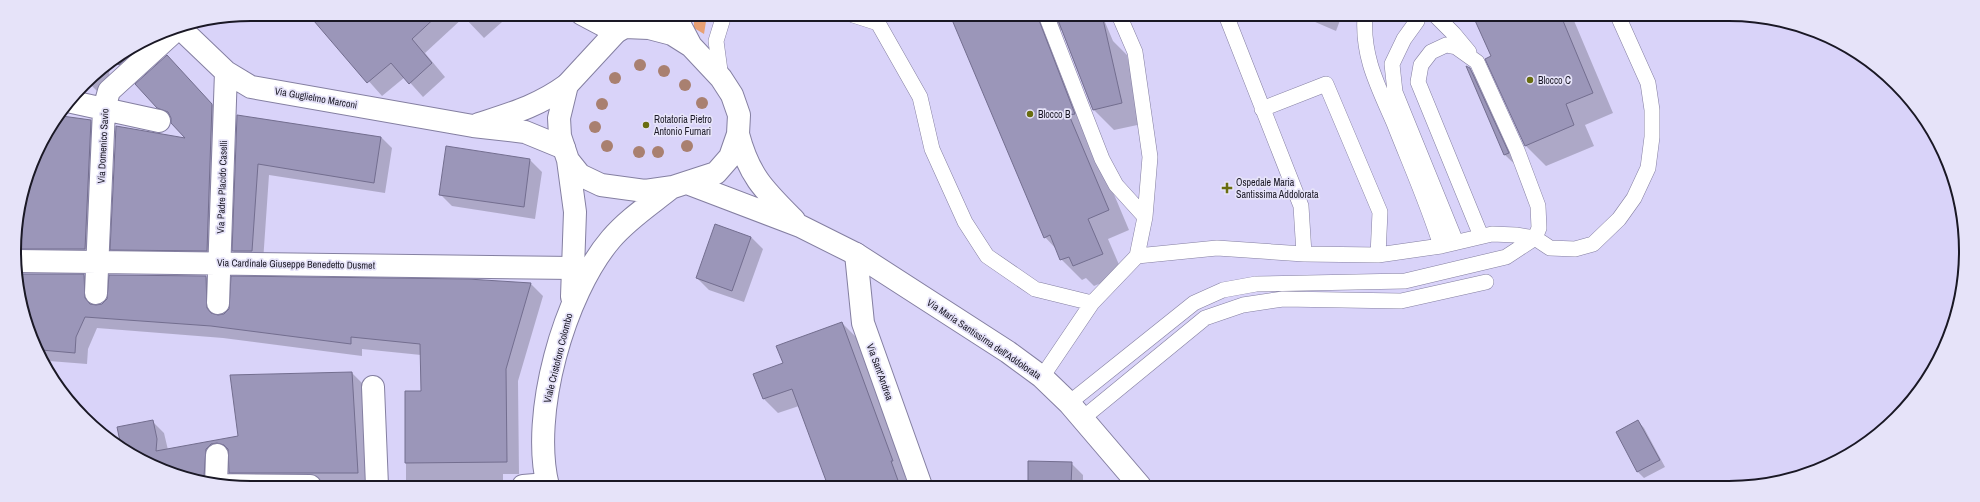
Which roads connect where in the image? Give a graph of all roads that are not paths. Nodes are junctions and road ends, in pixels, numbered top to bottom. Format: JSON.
{"nodes":[{"id":1,"x":610,"y":21,"type":"edge"},
{"id":2,"x":679,"y":21,"type":"edge"},
{"id":3,"x":722,"y":21,"type":"edge"},
{"id":4,"x":872,"y":21,"type":"edge"},
{"id":5,"x":1048,"y":21,"type":"edge"},
{"id":6,"x":1122,"y":21,"type":"edge"},
{"id":7,"x":1228,"y":21,"type":"edge"},
{"id":8,"x":1365,"y":21,"type":"edge"},
{"id":9,"x":1417,"y":21,"type":"edge"},
{"id":10,"x":1441,"y":21,"type":"edge"},
{"id":11,"x":1620,"y":21,"type":"edge"},
{"id":12,"x":626,"y":25,"type":"edge"},
{"id":13,"x":183,"y":31,"type":"edge"},
{"id":14,"x":169,"y":37,"type":"edge"},
{"id":15,"x":691,"y":46,"type":"junction"},
{"id":16,"x":1477,"y":62,"type":"junction"},
{"id":17,"x":226,"y":72,"type":"junction"},
{"id":18,"x":721,"y":78,"type":"junction"},
{"id":19,"x":567,"y":85,"type":"junction"},
{"id":20,"x":85,"y":103,"type":"edge"},
{"id":21,"x":1262,"y":109,"type":"junction"},
{"id":22,"x":159,"y":121,"type":"dead end"},
{"id":23,"x":473,"y":126,"type":"junction"},
{"id":24,"x":738,"y":134,"type":"junction"},
{"id":25,"x":566,"y":154,"type":"junction"},
{"id":26,"x":680,"y":185,"type":"junction"},
{"id":27,"x":1145,"y":217,"type":"junction"},
{"id":28,"x":800,"y":226,"type":"junction"},
{"id":29,"x":1481,"y":236,"type":"junction"},
{"id":30,"x":1535,"y":238,"type":"junction"},
{"id":31,"x":1456,"y":242,"type":"junction"},
{"id":32,"x":1441,"y":246,"type":"junction"},
{"id":33,"x":856,"y":254,"type":"junction"},
{"id":34,"x":1304,"y":254,"type":"junction"},
{"id":35,"x":1378,"y":255,"type":"junction"},
{"id":36,"x":1137,"y":256,"type":"junction"},
{"id":37,"x":21,"y":261,"type":"edge"},
{"id":38,"x":98,"y":262,"type":"junction"},
{"id":39,"x":219,"y":263,"type":"junction"},
{"id":40,"x":574,"y":268,"type":"junction"},
{"id":41,"x":1486,"y":282,"type":"dead end"},
{"id":42,"x":96,"y":293,"type":"dead end"},
{"id":43,"x":572,"y":302,"type":"junction"},
{"id":44,"x":218,"y":303,"type":"dead end"},
{"id":45,"x":1092,"y":303,"type":"junction"},
{"id":46,"x":1042,"y":377,"type":"junction"},
{"id":47,"x":373,"y":387,"type":"dead end"},
{"id":48,"x":1076,"y":411,"type":"junction"},
{"id":49,"x":217,"y":454,"type":"dead end"},
{"id":50,"x":217,"y":478,"type":"edge"},
{"id":51,"x":377,"y":481,"type":"edge"},
{"id":52,"x":546,"y":481,"type":"edge"},
{"id":53,"x":919,"y":481,"type":"edge"},
{"id":54,"x":1136,"y":481,"type":"edge"}],
"edges":[{"from":1,"to":12,"type":"street"},
{"from":2,"to":15,"type":"street"},
{"from":3,"to":18,"type":"lane"},
{"from":4,"to":45,"type":"lane"},
{"from":5,"to":27,"type":"lane"},
{"from":6,"to":27,"type":"lane"},
{"from":7,"to":21,"type":"lane"},
{"from":8,"to":32,"type":"lane"},
{"from":9,"to":31,"type":"lane"},
{"from":10,"to":16,"type":"lane"},
{"from":11,"to":30,"type":"lane"},
{"from":12,"to":15,"type":"street"},
{"from":12,"to":19,"type":"street"},
{"from":13,"to":17,"type":"street","name":"Via Guglielmo Marconi"},
{"from":14,"to":20,"type":"street","name":"Via Domenico Savio"},
{"from":15,"to":18,"type":"street"},
{"from":16,"to":29,"type":"lane"},
{"from":16,"to":30,"type":"lane"},
{"from":17,"to":23,"type":"street","name":"Via Guglielmo Marconi"},
{"from":17,"to":39,"type":"street","name":"Via Padre Placido Caselli"},
{"from":18,"to":24,"type":"street"},
{"from":19,"to":23,"type":"street"},
{"from":19,"to":25,"type":"street"},
{"from":20,"to":22,"type":"street"},
{"from":20,"to":38,"type":"street","name":"Via Domenico Savio"},
{"from":21,"to":34,"type":"lane"},
{"from":21,"to":35,"type":"lane"},
{"from":23,"to":25,"type":"street","name":"Via Guglielmo Marconi"},
{"from":24,"to":26,"type":"street"},
{"from":24,"to":28,"type":"street"},
{"from":25,"to":26,"type":"street"},
{"from":25,"to":40,"type":"street"},
{"from":26,"to":28,"type":"street"},
{"from":26,"to":43,"type":"street"},
{"from":27,"to":36,"type":"lane"},
{"from":28,"to":33,"type":"street","name":"Via Maria Santissima dell'Addolorata"},
{"from":29,"to":30,"type":"lane"},
{"from":29,"to":31,"type":"lane"},
{"from":30,"to":48,"type":"lane"},
{"from":31,"to":32,"type":"lane"},
{"from":32,"to":35,"type":"lane"},
{"from":33,"to":46,"type":"street","name":"Via Maria Santissima dell'Addolorata"},
{"from":33,"to":53,"type":"street","name":"Via Sant'Andrea"},
{"from":34,"to":35,"type":"lane"},
{"from":34,"to":36,"type":"lane"},
{"from":36,"to":45,"type":"lane"},
{"from":37,"to":38,"type":"street","name":"Via Cardinale Giuseppe Benedetto Dusmet"},
{"from":38,"to":39,"type":"street","name":"Via Cardinale Giuseppe Benedetto Dusmet"},
{"from":38,"to":42,"type":"street","name":"Via Domenico Savio"},
{"from":39,"to":40,"type":"street","name":"Via Cardinale Giuseppe Benedetto Dusmet"},
{"from":39,"to":44,"type":"street","name":"Via Padre Placido Caselli"},
{"from":40,"to":43,"type":"street"},
{"from":41,"to":48,"type":"lane"},
{"from":43,"to":52,"type":"street","name":"Viale Cristoforo Colombo"},
{"from":45,"to":46,"type":"lane"},
{"from":46,"to":48,"type":"street","name":"Via Maria Santissima dell'Addolorata"},
{"from":47,"to":51,"type":"street"},
{"from":48,"to":54,"type":"street","name":"Via Maria Santissima dell'Addolorata"},
{"from":49,"to":50,"type":"street"}]}
